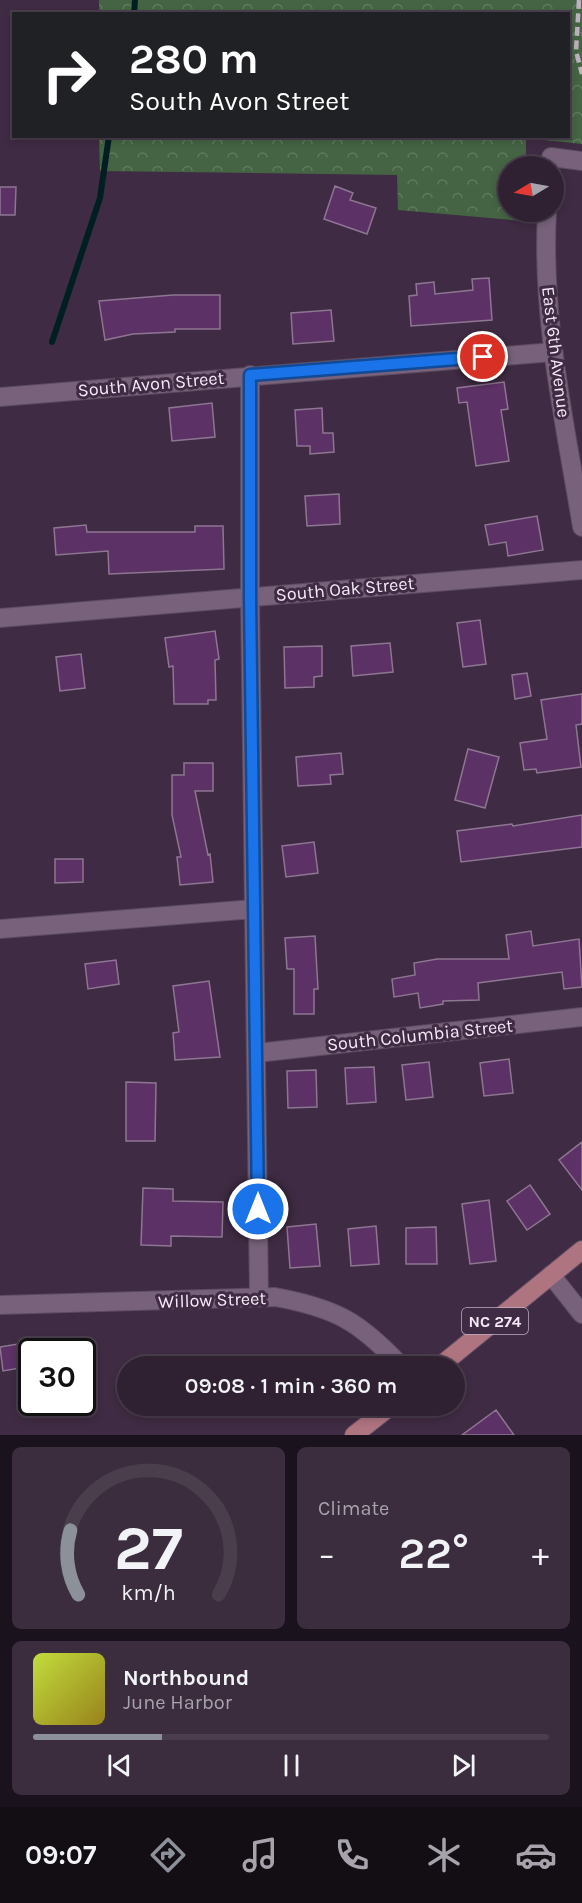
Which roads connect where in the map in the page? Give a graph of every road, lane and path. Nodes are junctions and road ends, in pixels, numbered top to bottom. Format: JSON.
{"nodes":[{"id":1,"x":582,"y":161,"type":"edge"},
{"id":2,"x":564,"y":162,"type":"edge"},
{"id":3,"x":547,"y":222,"type":"edge"},
{"id":4,"x":553,"y":352,"type":"junction"},
{"id":5,"x":250,"y":375,"type":"junction"},
{"id":6,"x":0,"y":396,"type":"edge"},
{"id":7,"x":582,"y":528,"type":"edge"},
{"id":8,"x":582,"y":570,"type":"edge"},
{"id":9,"x":250,"y":597,"type":"junction"},
{"id":10,"x":0,"y":618,"type":"edge"},
{"id":11,"x":254,"y":909,"type":"junction"},
{"id":12,"x":0,"y":929,"type":"edge"},
{"id":13,"x":582,"y":1017,"type":"edge"},
{"id":14,"x":257,"y":1053,"type":"junction"},
{"id":15,"x":582,"y":1250,"type":"edge"},
{"id":16,"x":551,"y":1275,"type":"junction"},
{"id":17,"x":259,"y":1297,"type":"junction"},
{"id":18,"x":0,"y":1305,"type":"edge"},
{"id":19,"x":582,"y":1314,"type":"edge"},
{"id":20,"x":391,"y":1356,"type":"edge"},
{"id":21,"x":452,"y":1356,"type":"edge"},
{"id":22,"x":378,"y":1416,"type":"edge"},
{"id":23,"x":354,"y":1435,"type":"edge"}],
"edges":[{"from":1,"to":2,"type":"street"},
{"from":3,"to":4,"type":"street","name":"East 6th Avenue"},
{"from":4,"to":5,"type":"street","name":"South Avon Street"},
{"from":4,"to":7,"type":"street","name":"East 6th Avenue"},
{"from":5,"to":6,"type":"street","name":"South Avon Street"},
{"from":5,"to":9,"type":"street"},
{"from":8,"to":9,"type":"street","name":"South Oak Street"},
{"from":9,"to":10,"type":"street","name":"South Oak Street"},
{"from":9,"to":11,"type":"street"},
{"from":11,"to":12,"type":"street"},
{"from":11,"to":14,"type":"street"},
{"from":13,"to":14,"type":"street","name":"South Columbia Street"},
{"from":14,"to":17,"type":"street"},
{"from":15,"to":16,"type":"main road","number":"NC 274"},
{"from":16,"to":19,"type":"street"},
{"from":16,"to":21,"type":"main road","number":"NC 274"},
{"from":17,"to":18,"type":"street","name":"Willow Street"},
{"from":17,"to":20,"type":"street","name":"Willow Street"},
{"from":22,"to":23,"type":"main road"}]}
